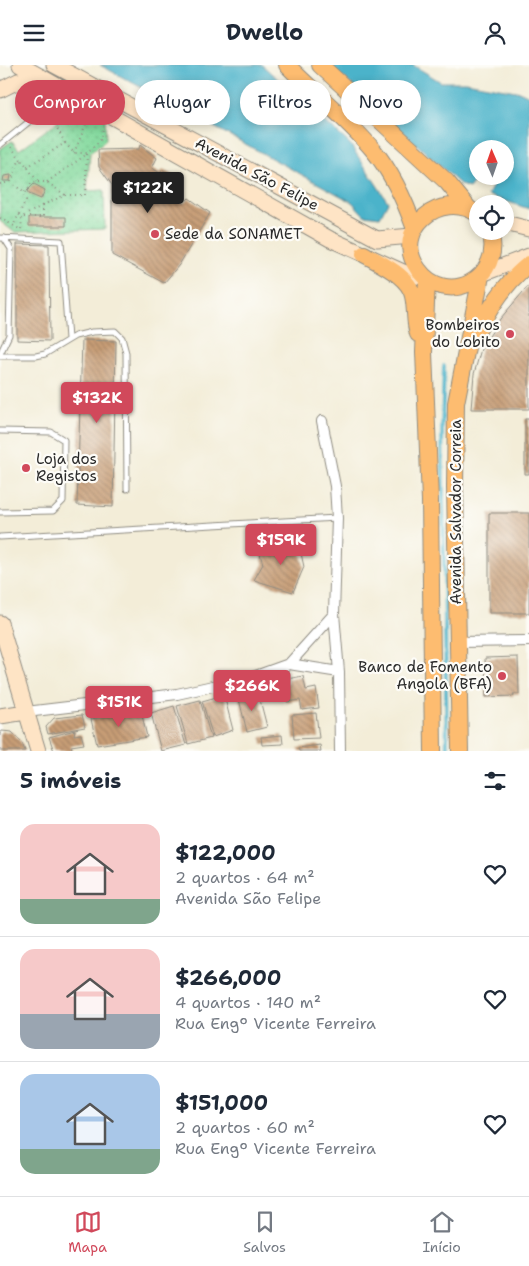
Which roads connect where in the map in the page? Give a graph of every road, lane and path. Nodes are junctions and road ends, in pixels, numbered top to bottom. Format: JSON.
{"nodes":[{"id":1,"x":20,"y":65,"type":"edge"},
{"id":2,"x":54,"y":65,"type":"edge"},
{"id":3,"x":287,"y":65,"type":"edge"},
{"id":4,"x":325,"y":69,"type":"edge"},
{"id":5,"x":42,"y":77,"type":"junction"},
{"id":6,"x":48,"y":80,"type":"edge"},
{"id":7,"x":0,"y":90,"type":"edge"},
{"id":8,"x":125,"y":123,"type":"edge"},
{"id":9,"x":28,"y":125,"type":"edge"},
{"id":10,"x":57,"y":125,"type":"edge"},
{"id":11,"x":86,"y":125,"type":"edge"},
{"id":12,"x":103,"y":125,"type":"edge"},
{"id":13,"x":65,"y":143,"type":"junction"},
{"id":14,"x":3,"y":146,"type":"edge"},
{"id":15,"x":74,"y":153,"type":"junction"},
{"id":16,"x":87,"y":153,"type":"junction"},
{"id":17,"x":22,"y":161,"type":"junction"},
{"id":18,"x":27,"y":167,"type":"junction"},
{"id":19,"x":47,"y":181,"type":"junction"},
{"id":20,"x":11,"y":182,"type":"junction"},
{"id":21,"x":38,"y":182,"type":"junction"},
{"id":22,"x":0,"y":184,"type":"edge"},
{"id":23,"x":23,"y":195,"type":"junction"},
{"id":24,"x":65,"y":195,"type":"junction"},
{"id":25,"x":43,"y":205,"type":"junction"},
{"id":26,"x":469,"y":206,"type":"edge"},
{"id":27,"x":469,"y":211,"type":"edge"},
{"id":28,"x":18,"y":215,"type":"junction"},
{"id":29,"x":22,"y":217,"type":"junction"},
{"id":30,"x":0,"y":218,"type":"edge"},
{"id":31,"x":514,"y":225,"type":"edge"},
{"id":32,"x":12,"y":226,"type":"junction"},
{"id":33,"x":529,"y":229,"type":"edge"},
{"id":34,"x":414,"y":232,"type":"junction"},
{"id":35,"x":2,"y":238,"type":"edge"},
{"id":36,"x":491,"y":240,"type":"edge"},
{"id":37,"x":364,"y":254,"type":"junction"},
{"id":38,"x":529,"y":256,"type":"edge"},
{"id":39,"x":529,"y":264,"type":"edge"},
{"id":40,"x":481,"y":275,"type":"junction"},
{"id":41,"x":426,"y":278,"type":"junction"},
{"id":42,"x":68,"y":339,"type":"junction"},
{"id":43,"x":467,"y":351,"type":"junction"},
{"id":44,"x":424,"y":352,"type":"junction"},
{"id":45,"x":0,"y":355,"type":"edge"},
{"id":46,"x":322,"y":421,"type":"dead end"},
{"id":47,"x":0,"y":431,"type":"edge"},
{"id":48,"x":127,"y":489,"type":"dead end"},
{"id":49,"x":0,"y":512,"type":"edge"},
{"id":50,"x":337,"y":518,"type":"junction"},
{"id":51,"x":0,"y":537,"type":"edge"},
{"id":52,"x":334,"y":614,"type":"junction"},
{"id":53,"x":0,"y":623,"type":"edge"},
{"id":54,"x":529,"y":641,"type":"edge"},
{"id":55,"x":457,"y":642,"type":"junction"},
{"id":56,"x":289,"y":665,"type":"junction"},
{"id":57,"x":339,"y":672,"type":"junction"},
{"id":58,"x":26,"y":712,"type":"junction"},
{"id":59,"x":0,"y":716,"type":"edge"},
{"id":60,"x":38,"y":751,"type":"edge"},
{"id":61,"x":340,"y":751,"type":"edge"},
{"id":62,"x":433,"y":751,"type":"edge"},
{"id":63,"x":460,"y":751,"type":"edge"}],
"edges":[{"from":1,"to":5,"type":"street","name":"Avenida São Felipe"},
{"from":2,"to":34,"type":"street","name":"Avenida São Felipe"},
{"from":3,"to":34,"type":"main road"},
{"from":4,"to":26,"type":"main road"},
{"from":5,"to":6,"type":"street","name":"Avenida São Felipe"},
{"from":5,"to":7,"type":"street"},
{"from":8,"to":37,"type":"street","name":"Avenida São Felipe"},
{"from":9,"to":14,"type":"lane"},
{"from":10,"to":13,"type":"path"},
{"from":11,"to":15,"type":"path"},
{"from":12,"to":16,"type":"path"},
{"from":13,"to":15,"type":"path"},
{"from":13,"to":18,"type":"path"},
{"from":14,"to":17,"type":"path"},
{"from":15,"to":16,"type":"path"},
{"from":16,"to":19,"type":"path"},
{"from":16,"to":24,"type":"path"},
{"from":17,"to":18,"type":"path"},
{"from":17,"to":20,"type":"path"},
{"from":18,"to":21,"type":"path"},
{"from":19,"to":21,"type":"path"},
{"from":19,"to":24,"type":"path"},
{"from":20,"to":22,"type":"path"},
{"from":20,"to":23,"type":"path"},
{"from":21,"to":23,"type":"path"},
{"from":23,"to":28,"type":"path"},
{"from":24,"to":25,"type":"path"},
{"from":25,"to":29,"type":"path"},
{"from":25,"to":29,"type":"path"},
{"from":27,"to":34,"type":"main road"},
{"from":28,"to":29,"type":"path"},
{"from":28,"to":32,"type":"path"},
{"from":29,"to":32,"type":"path"},
{"from":30,"to":32,"type":"path"},
{"from":31,"to":33,"type":"street"},
{"from":34,"to":41,"type":"main road"},
{"from":35,"to":42,"type":"lane"},
{"from":35,"to":45,"type":"lane"},
{"from":36,"to":40,"type":"main road","name":"Avenida Salvador Correia"},
{"from":37,"to":41,"type":"street","name":"Avenida São Felipe"},
{"from":37,"to":44,"type":"main road"},
{"from":38,"to":40,"type":"street"},
{"from":39,"to":43,"type":"main road"},
{"from":40,"to":41,"type":"main road"},
{"from":40,"to":43,"type":"main road","name":"Avenida Salvador Correia"},
{"from":41,"to":44,"type":"main road","name":"Avenida Salvador Correia"},
{"from":42,"to":45,"type":"lane"},
{"from":42,"to":48,"type":"lane"},
{"from":43,"to":55,"type":"main road","name":"Avenida Salvador Correia"},
{"from":44,"to":62,"type":"main road","name":"Avenida Salvador Correia"},
{"from":46,"to":50,"type":"street"},
{"from":47,"to":49,"type":"lane"},
{"from":50,"to":51,"type":"lane"},
{"from":50,"to":52,"type":"street"},
{"from":52,"to":56,"type":"street"},
{"from":52,"to":57,"type":"street"},
{"from":53,"to":58,"type":"street"},
{"from":54,"to":55,"type":"street"},
{"from":55,"to":63,"type":"main road","name":"Avenida Salvador Correia"},
{"from":56,"to":57,"type":"street"},
{"from":56,"to":58,"type":"street"},
{"from":57,"to":61,"type":"street"},
{"from":58,"to":59,"type":"street"},
{"from":58,"to":60,"type":"street"}]}
